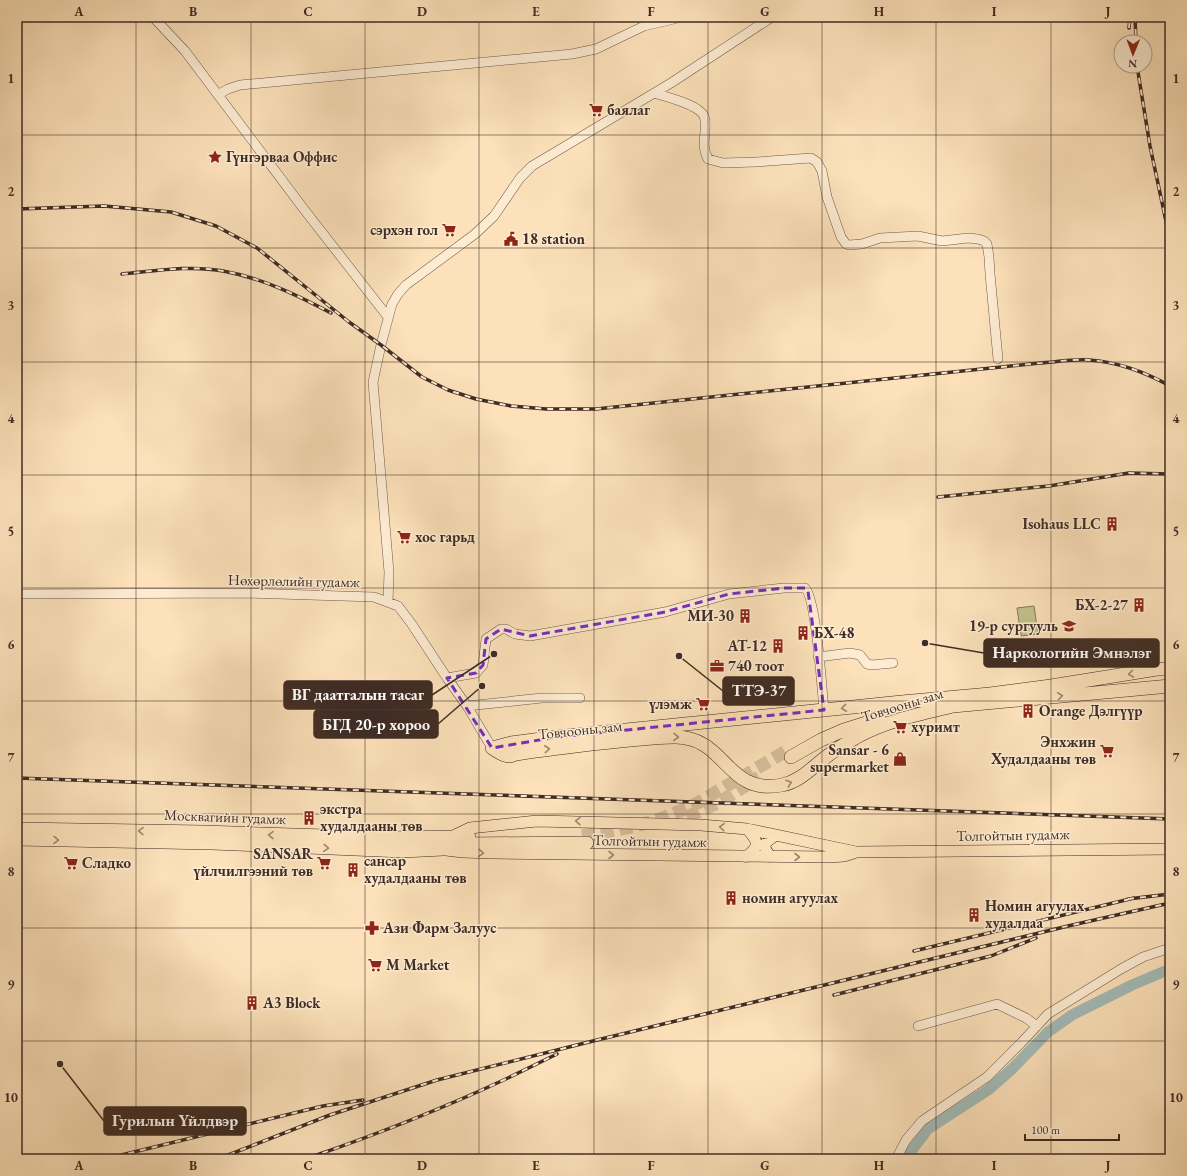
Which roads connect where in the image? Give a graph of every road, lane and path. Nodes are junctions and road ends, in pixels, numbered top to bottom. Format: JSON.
{"nodes":[{"id":1,"x":153,"y":17,"type":"edge"},
{"id":2,"x":682,"y":17,"type":"edge"},
{"id":3,"x":771,"y":17,"type":"edge"},
{"id":4,"x":654,"y":93,"type":"junction"},
{"id":5,"x":219,"y":94,"type":"junction"},
{"id":6,"x":388,"y":317,"type":"junction"},
{"id":7,"x":998,"y":359,"type":"dead end"},
{"id":8,"x":17,"y":594,"type":"edge"},
{"id":9,"x":388,"y":602,"type":"junction"},
{"id":10,"x":818,"y":657,"type":"junction"},
{"id":11,"x":893,"y":663,"type":"dead end"},
{"id":12,"x":1170,"y":669,"type":"edge"},
{"id":13,"x":446,"y":678,"type":"junction"},
{"id":14,"x":1170,"y":686,"type":"edge"},
{"id":15,"x":580,"y":698,"type":"dead end"},
{"id":16,"x":897,"y":702,"type":"junction"},
{"id":17,"x":467,"y":706,"type":"junction"},
{"id":18,"x":824,"y":710,"type":"junction"},
{"id":19,"x":911,"y":716,"type":"junction"},
{"id":20,"x":492,"y":748,"type":"junction"},
{"id":21,"x":17,"y":829,"type":"edge"},
{"id":22,"x":748,"y":829,"type":"junction"},
{"id":23,"x":776,"y":835,"type":"junction"},
{"id":24,"x":451,"y":837,"type":"junction"},
{"id":25,"x":17,"y":839,"type":"edge"},
{"id":26,"x":443,"y":849,"type":"junction"},
{"id":27,"x":1170,"y":849,"type":"edge"},
{"id":28,"x":856,"y":852,"type":"junction"},
{"id":29,"x":746,"y":857,"type":"junction"},
{"id":30,"x":771,"y":857,"type":"junction"},
{"id":31,"x":1170,"y":948,"type":"edge"},
{"id":32,"x":918,"y":1026,"type":"dead end"},
{"id":33,"x":1037,"y":1026,"type":"junction"},
{"id":34,"x":896,"y":1159,"type":"edge"}],
"edges":[{"from":1,"to":5,"type":"street"},
{"from":2,"to":5,"type":"street"},
{"from":3,"to":4,"type":"street"},
{"from":4,"to":6,"type":"street"},
{"from":4,"to":7,"type":"street"},
{"from":5,"to":6,"type":"street"},
{"from":6,"to":9,"type":"street"},
{"from":8,"to":9,"type":"street","name":"Нөхөрлөлийн гудамж"},
{"from":9,"to":13,"type":"street","name":"Нөхөрлөлийн гудамж"},
{"from":10,"to":11,"type":"street"},
{"from":10,"to":13,"type":"street"},
{"from":10,"to":18,"type":"street"},
{"from":12,"to":16,"type":"highway","name":"Товчооны зам","one_way":true},
{"from":13,"to":17,"type":"street","name":"Нөхөрлөлийн гудамж"},
{"from":19,"to":14,"type":"highway","name":"Товчооны зам","one_way":true},
{"from":15,"to":17,"type":"street"},
{"from":16,"to":18,"type":"highway","name":"Товчооны зам","one_way":true},
{"from":16,"to":19,"type":"highway"},
{"from":17,"to":20,"type":"street","name":"Нөхөрлөлийн гудамж"},
{"from":18,"to":20,"type":"highway","name":"Товчооны зам"},
{"from":20,"to":19,"type":"highway","name":"Товчооны зам","one_way":true},
{"from":24,"to":21,"type":"highway","name":"Москвагийн гудамж","one_way":true},
{"from":22,"to":23,"type":"main road","name":"Толгойтын гудамж"},
{"from":22,"to":24,"type":"main road","name":"Толгойтын гудамж","one_way":true},
{"from":22,"to":29,"type":"main road"},
{"from":23,"to":28,"type":"main road","name":"Толгойтын гудамж"},
{"from":23,"to":30,"type":"main road"},
{"from":24,"to":26,"type":"highway","name":"Москвагийн гудамж"},
{"from":25,"to":26,"type":"highway","name":"Москвагийн гудамж","one_way":true},
{"from":26,"to":29,"type":"main road","name":"Толгойтын гудамж","one_way":true},
{"from":27,"to":28,"type":"main road","name":"Толгойтын гудамж"},
{"from":30,"to":28,"type":"main road","name":"Толгойтын гудамж","one_way":true},
{"from":29,"to":30,"type":"main road","name":"Толгойтын гудамж"},
{"from":31,"to":33,"type":"street"},
{"from":32,"to":33,"type":"street"},
{"from":33,"to":34,"type":"street"}]}
